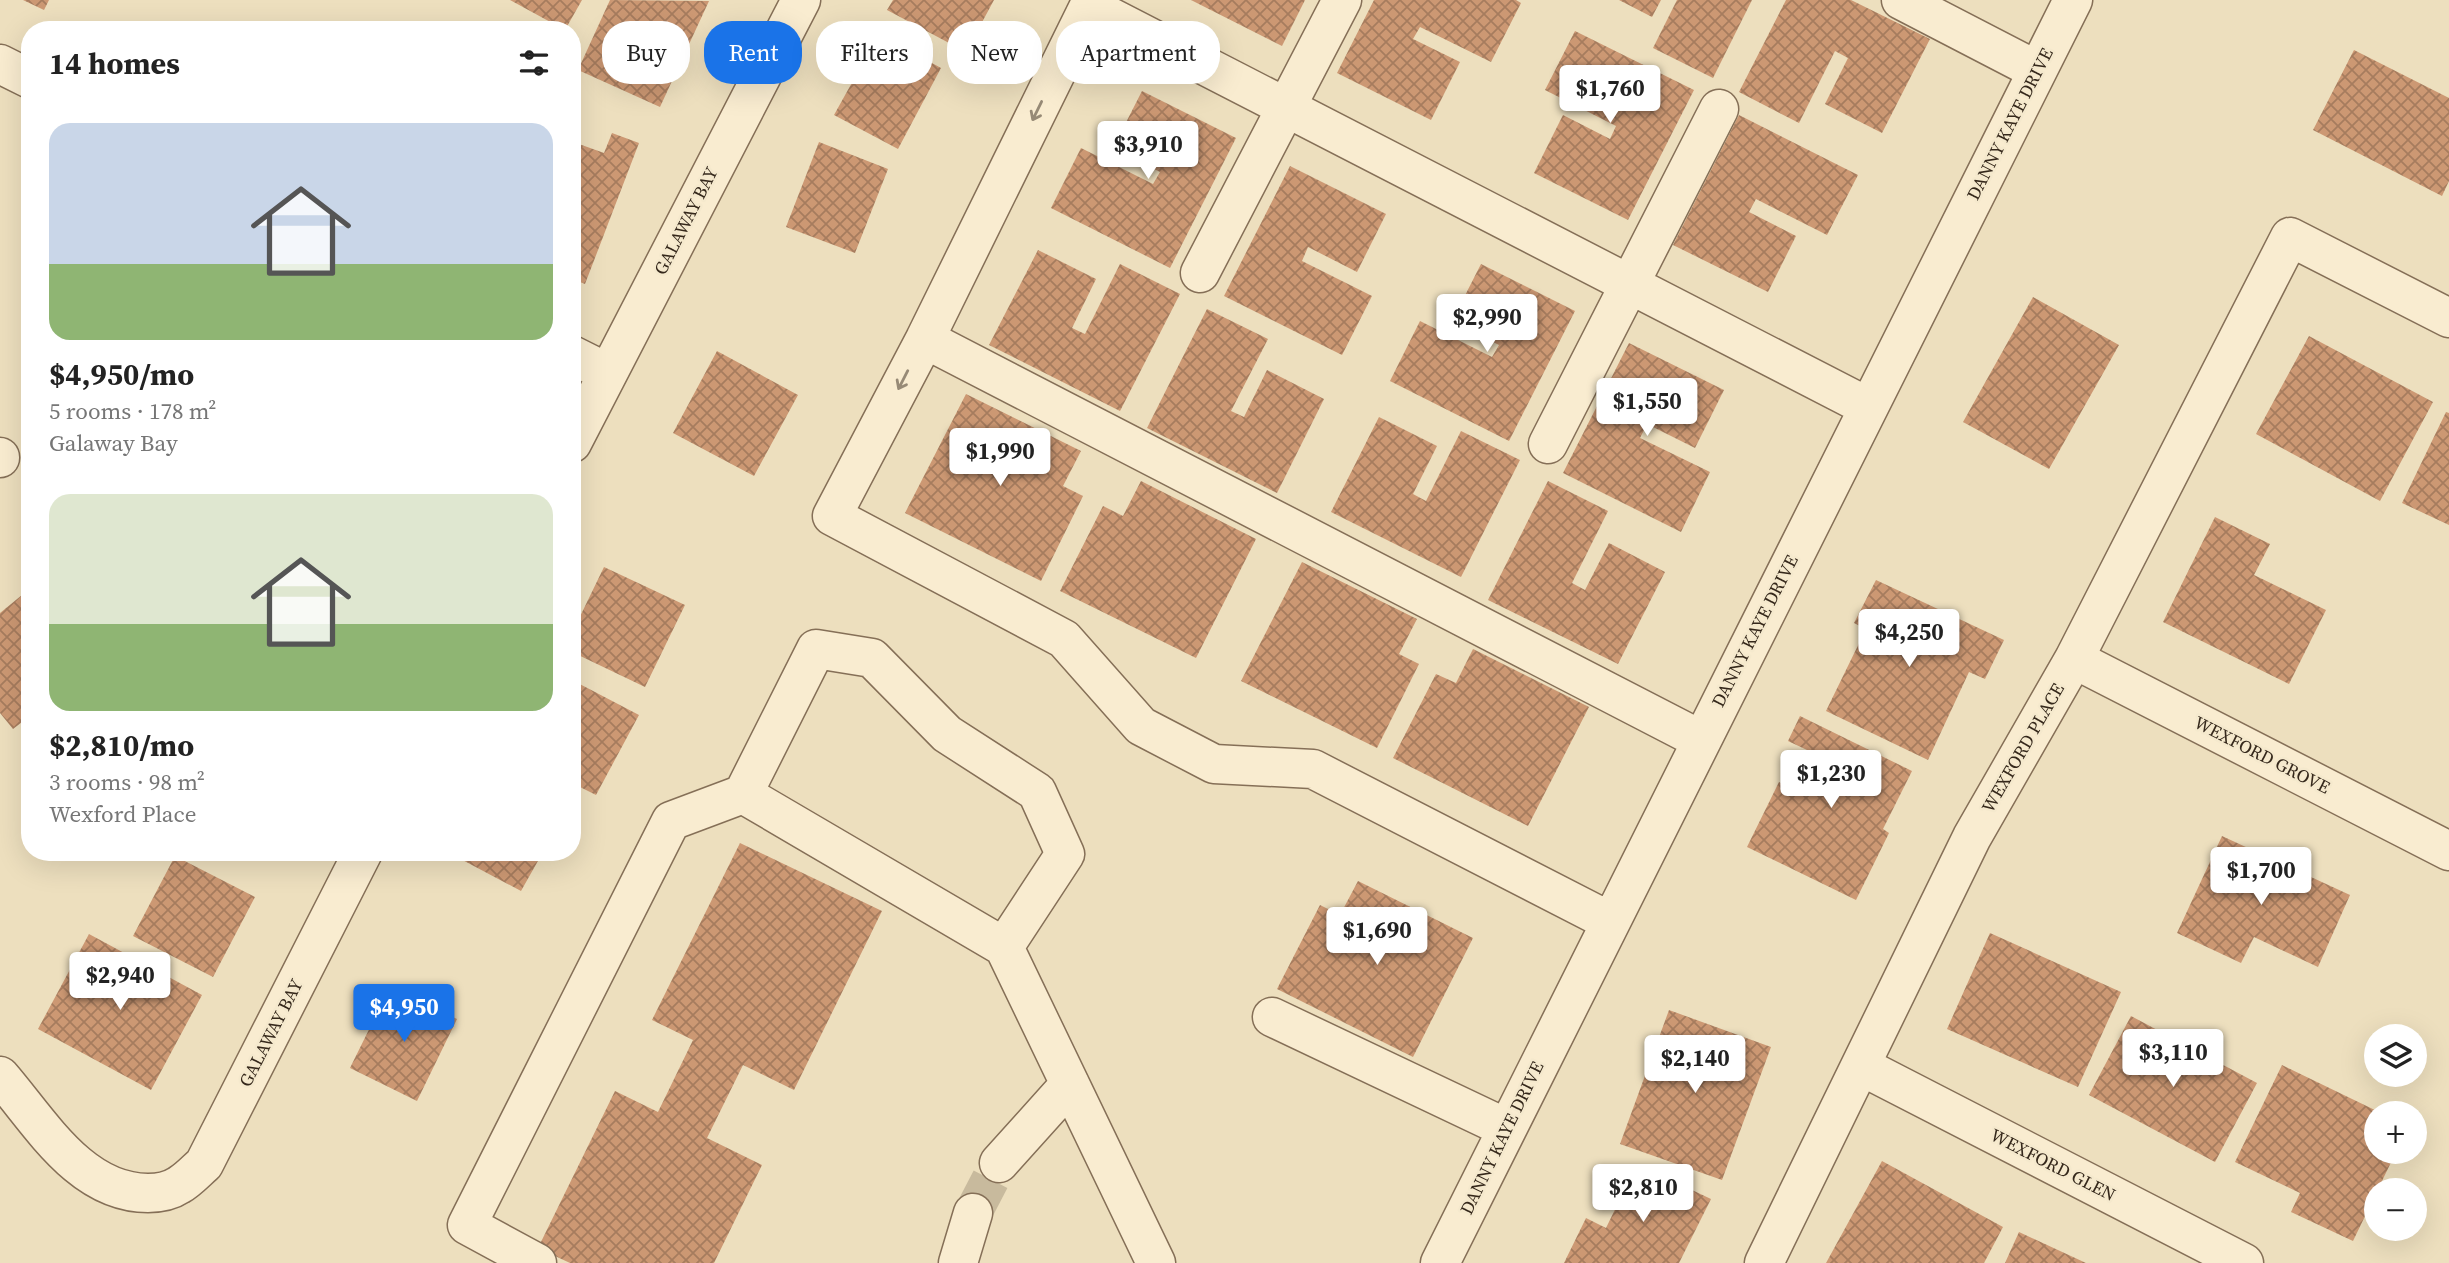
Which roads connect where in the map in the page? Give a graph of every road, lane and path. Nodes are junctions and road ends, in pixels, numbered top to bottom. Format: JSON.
{"nodes":[{"id":1,"x":801,"y":0,"type":"edge"},
{"id":2,"x":1342,"y":0,"type":"edge"},
{"id":3,"x":1900,"y":0,"type":"edge"},
{"id":4,"x":2073,"y":0,"type":"edge"},
{"id":5,"x":1091,"y":3,"type":"edge"},
{"id":6,"x":0,"y":64,"type":"edge"},
{"id":7,"x":2036,"y":70,"type":"junction"},
{"id":8,"x":21,"y":74,"type":"edge"},
{"id":9,"x":1286,"y":107,"type":"junction"},
{"id":10,"x":1719,"y":109,"type":"dead end"},
{"id":11,"x":1200,"y":273,"type":"dead end"},
{"id":12,"x":1630,"y":284,"type":"junction"},
{"id":13,"x":2449,"y":318,"type":"edge"},
{"id":14,"x":925,"y":339,"type":"junction"},
{"id":15,"x":581,"y":360,"type":"edge"},
{"id":16,"x":608,"y":373,"type":"junction"},
{"id":17,"x":1868,"y":407,"type":"junction"},
{"id":18,"x":581,"y":426,"type":"edge"},
{"id":19,"x":1548,"y":444,"type":"dead end"},
{"id":20,"x":2074,"y":659,"type":"junction"},
{"id":21,"x":1701,"y":740,"type":"junction"},
{"id":22,"x":743,"y":794,"type":"junction"},
{"id":23,"x":2449,"y":851,"type":"edge"},
{"id":24,"x":358,"y":861,"type":"edge"},
{"id":25,"x":1609,"y":921,"type":"junction"},
{"id":26,"x":1003,"y":947,"type":"junction"},
{"id":27,"x":1272,"y":1017,"type":"dead end"},
{"id":28,"x":1863,"y":1067,"type":"junction"},
{"id":29,"x":0,"y":1076,"type":"edge"},
{"id":30,"x":1070,"y":1084,"type":"junction"},
{"id":31,"x":1507,"y":1128,"type":"junction"},
{"id":32,"x":999,"y":1163,"type":"tunnel mouth"},
{"id":33,"x":973,"y":1213,"type":"tunnel mouth"},
{"id":34,"x":537,"y":1263,"type":"edge"},
{"id":35,"x":958,"y":1263,"type":"edge"},
{"id":36,"x":1156,"y":1263,"type":"edge"},
{"id":37,"x":1440,"y":1263,"type":"edge"},
{"id":38,"x":1764,"y":1263,"type":"edge"},
{"id":39,"x":2244,"y":1263,"type":"edge"}],
"edges":[{"from":1,"to":16,"type":"street","name":"GALAWAY BAY"},
{"from":2,"to":9,"type":"street"},
{"from":3,"to":7,"type":"street"},
{"from":4,"to":7,"type":"street","name":"DANNY KAYE DRIVE"},
{"from":5,"to":9,"type":"street"},
{"from":5,"to":14,"type":"street","one_way":true},
{"from":6,"to":8,"type":"street"},
{"from":7,"to":17,"type":"street","name":"DANNY KAYE DRIVE"},
{"from":9,"to":11,"type":"street"},
{"from":9,"to":12,"type":"street"},
{"from":10,"to":12,"type":"street"},
{"from":12,"to":17,"type":"street"},
{"from":12,"to":19,"type":"street"},
{"from":13,"to":20,"type":"street","name":"WEXFORD PLACE"},
{"from":14,"to":21,"type":"street"},
{"from":14,"to":25,"type":"street","one_way":true},
{"from":15,"to":16,"type":"street"},
{"from":16,"to":18,"type":"street","name":"GALAWAY BAY"},
{"from":17,"to":21,"type":"street","name":"DANNY KAYE DRIVE"},
{"from":20,"to":23,"type":"street","name":"WEXFORD GROVE"},
{"from":20,"to":28,"type":"street","name":"WEXFORD PLACE"},
{"from":21,"to":25,"type":"street","name":"DANNY KAYE DRIVE"},
{"from":22,"to":26,"type":"street"},
{"from":22,"to":26,"type":"street"},
{"from":22,"to":34,"type":"street"},
{"from":24,"to":29,"type":"street","name":"GALAWAY BAY"},
{"from":25,"to":31,"type":"street","name":"DANNY KAYE DRIVE"},
{"from":26,"to":30,"type":"street"},
{"from":27,"to":31,"type":"street"},
{"from":28,"to":38,"type":"street","name":"WEXFORD PLACE"},
{"from":28,"to":39,"type":"street","name":"WEXFORD GLEN"},
{"from":30,"to":32,"type":"street"},
{"from":30,"to":36,"type":"street"},
{"from":31,"to":37,"type":"street","name":"DANNY KAYE DRIVE"},
{"from":33,"to":35,"type":"street"}]}
